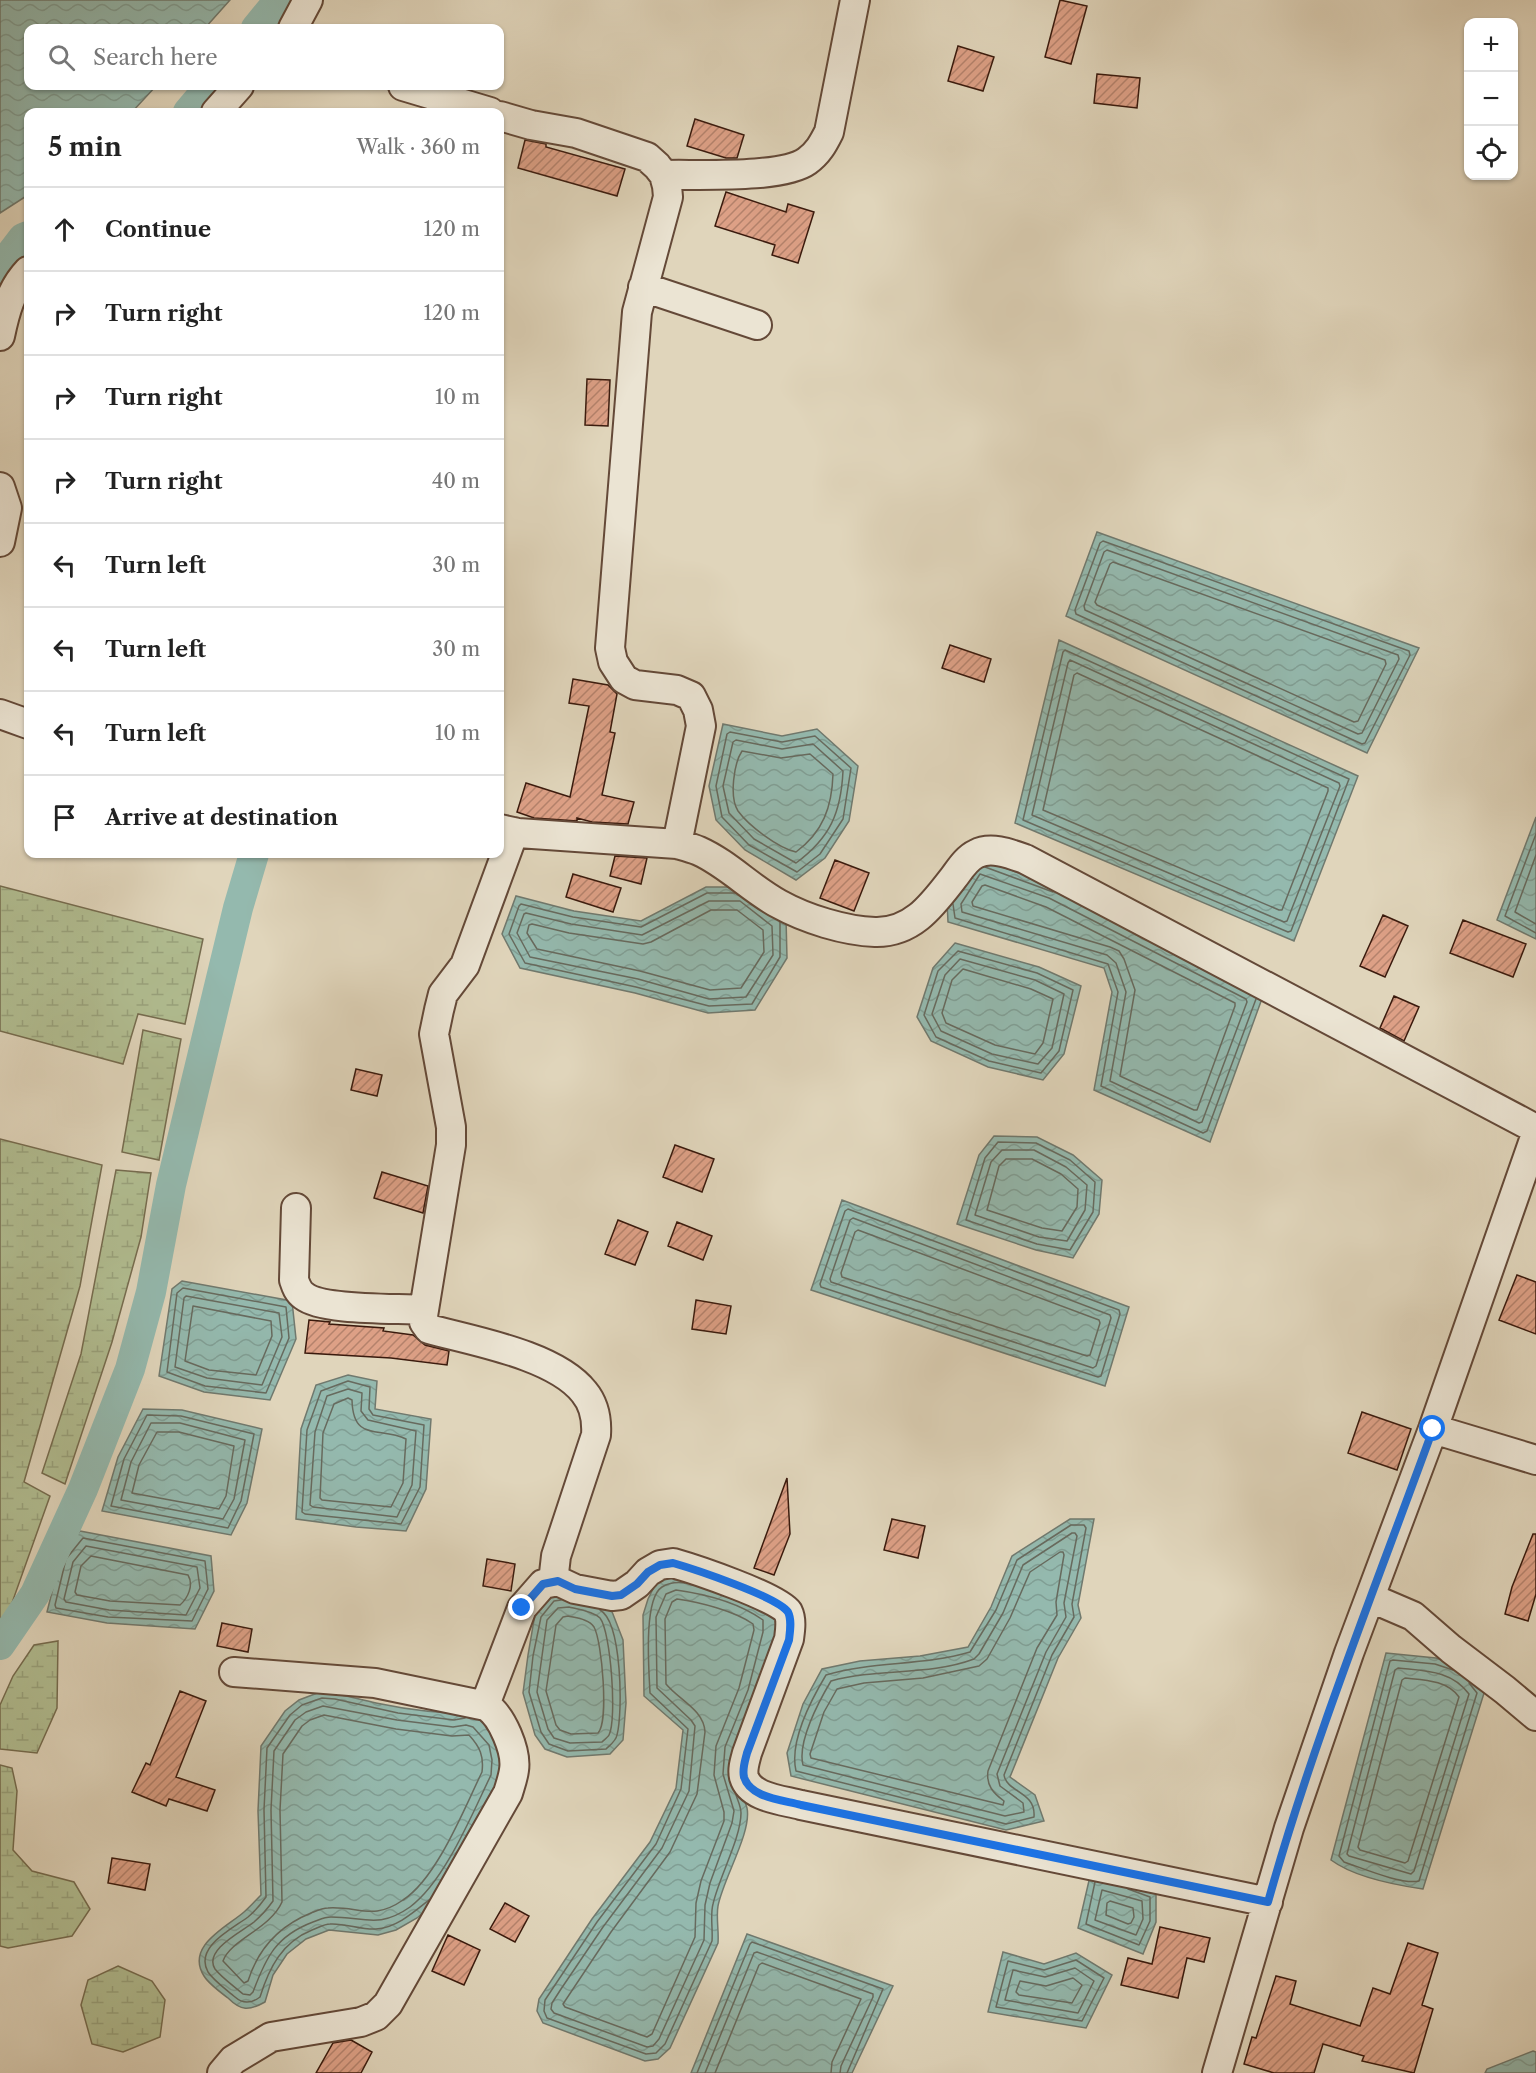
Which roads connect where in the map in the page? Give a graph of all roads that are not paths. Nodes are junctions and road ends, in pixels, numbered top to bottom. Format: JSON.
{"nodes":[{"id":1,"x":308,"y":0,"type":"edge"},
{"id":2,"x":855,"y":0,"type":"edge"},
{"id":3,"x":295,"y":24,"type":"edge"},
{"id":4,"x":235,"y":90,"type":"edge"},
{"id":5,"x":416,"y":90,"type":"edge"},
{"id":6,"x":220,"y":108,"type":"edge"},
{"id":7,"x":477,"y":108,"type":"edge"},
{"id":8,"x":504,"y":117,"type":"edge"},
{"id":9,"x":664,"y":175,"type":"junction"},
{"id":10,"x":24,"y":276,"type":"edge"},
{"id":11,"x":643,"y":287,"type":"junction"},
{"id":12,"x":757,"y":325,"type":"dead end"},
{"id":13,"x":0,"y":336,"type":"edge"},
{"id":14,"x":0,"y":487,"type":"edge"},
{"id":15,"x":0,"y":542,"type":"edge"},
{"id":16,"x":0,"y":714,"type":"edge"},
{"id":17,"x":24,"y":723,"type":"edge"},
{"id":18,"x":507,"y":831,"type":"edge"},
{"id":19,"x":677,"y":844,"type":"junction"},
{"id":20,"x":499,"y":858,"type":"edge"},
{"id":21,"x":1536,"y":1129,"type":"edge"},
{"id":22,"x":1536,"y":1134,"type":"edge"},
{"id":23,"x":296,"y":1208,"type":"dead end"},
{"id":24,"x":424,"y":1310,"type":"junction"},
{"id":25,"x":1433,"y":1429,"type":"junction"},
{"id":26,"x":1536,"y":1460,"type":"edge"},
{"id":27,"x":554,"y":1582,"type":"junction"},
{"id":28,"x":1371,"y":1598,"type":"junction"},
{"id":29,"x":234,"y":1671,"type":"dead end"},
{"id":30,"x":486,"y":1706,"type":"junction"},
{"id":31,"x":1536,"y":1716,"type":"edge"},
{"id":32,"x":1268,"y":1902,"type":"junction"},
{"id":33,"x":1224,"y":2071,"type":"edge"},
{"id":34,"x":222,"y":2073,"type":"edge"}],
"edges":[{"from":1,"to":3,"type":"street"},
{"from":2,"to":9,"type":"street"},
{"from":4,"to":6,"type":"street"},
{"from":5,"to":7,"type":"street"},
{"from":8,"to":9,"type":"street"},
{"from":9,"to":11,"type":"street"},
{"from":10,"to":13,"type":"street"},
{"from":11,"to":12,"type":"street"},
{"from":11,"to":19,"type":"street"},
{"from":14,"to":15,"type":"street"},
{"from":16,"to":17,"type":"street"},
{"from":18,"to":19,"type":"street"},
{"from":19,"to":21,"type":"street"},
{"from":20,"to":24,"type":"street"},
{"from":22,"to":25,"type":"street"},
{"from":23,"to":24,"type":"street"},
{"from":24,"to":27,"type":"street"},
{"from":25,"to":26,"type":"street"},
{"from":25,"to":28,"type":"street"},
{"from":27,"to":30,"type":"street"},
{"from":27,"to":32,"type":"street"},
{"from":28,"to":31,"type":"street"},
{"from":28,"to":32,"type":"street"},
{"from":29,"to":30,"type":"street"},
{"from":30,"to":34,"type":"street"},
{"from":32,"to":33,"type":"street"}]}
